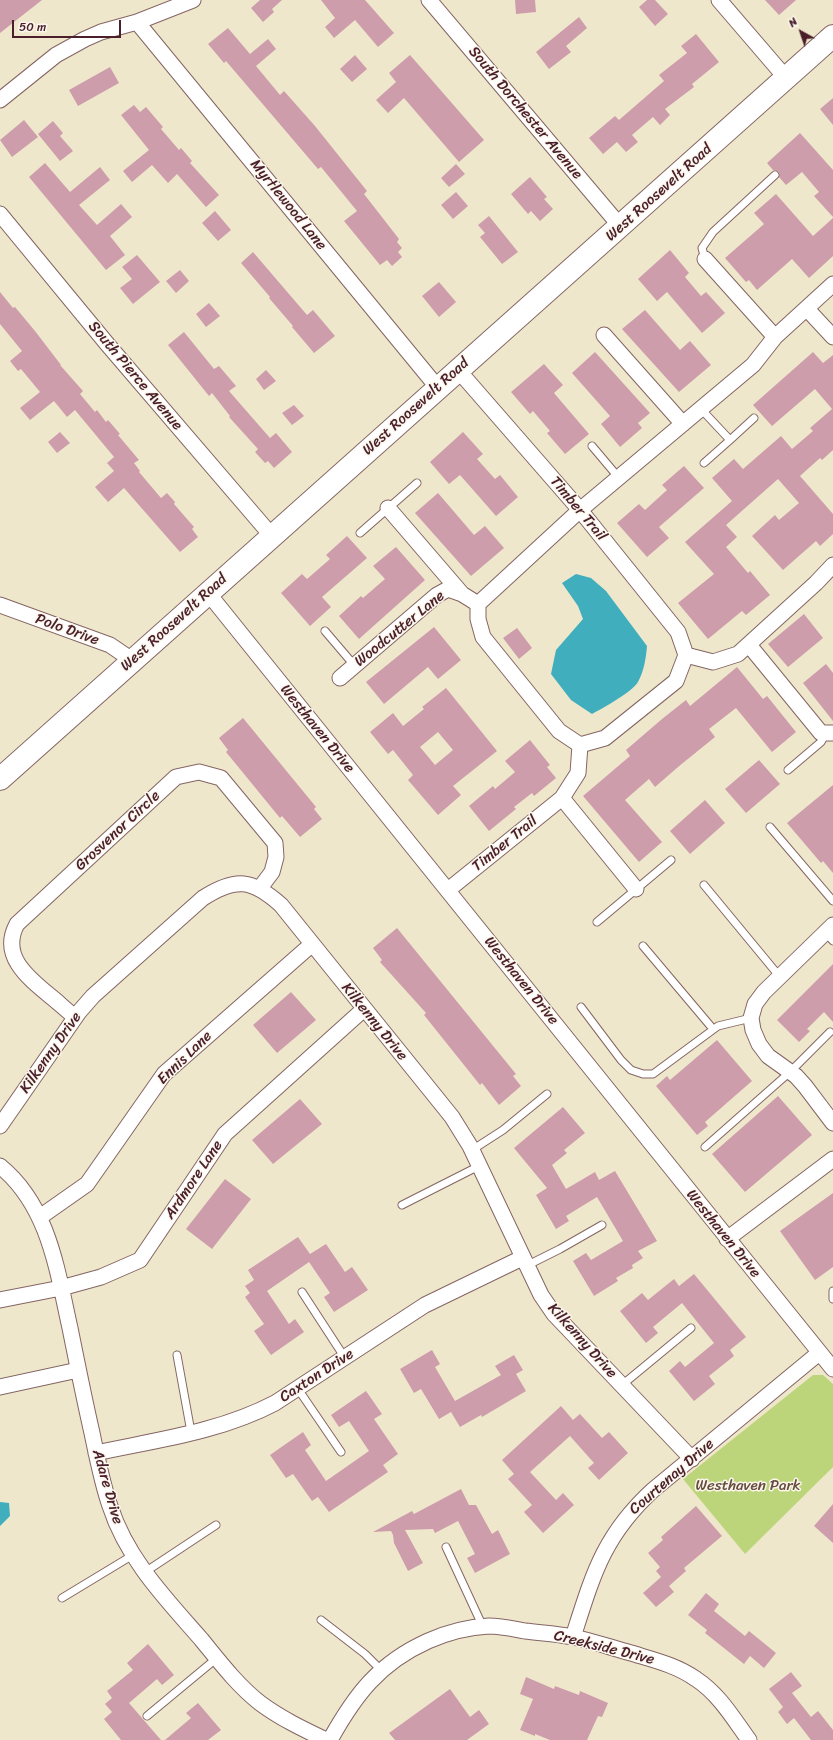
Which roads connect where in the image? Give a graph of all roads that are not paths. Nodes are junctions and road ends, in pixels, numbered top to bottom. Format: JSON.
{"nodes":[{"id":1,"x":193,"y":0,"type":"edge"},
{"id":2,"x":429,"y":0,"type":"edge"},
{"id":3,"x":719,"y":0,"type":"edge"},
{"id":4,"x":137,"y":22,"type":"junction"},
{"id":5,"x":833,"y":36,"type":"edge"},
{"id":6,"x":786,"y":78,"type":"junction"},
{"id":7,"x":0,"y":100,"type":"edge"},
{"id":8,"x":775,"y":175,"type":"dead end"},
{"id":9,"x":0,"y":214,"type":"edge"},
{"id":10,"x":621,"y":226,"type":"junction"},
{"id":11,"x":705,"y":259,"type":"joint"},
{"id":12,"x":833,"y":284,"type":"edge"},
{"id":13,"x":807,"y":309,"type":"junction"},
{"id":14,"x":604,"y":335,"type":"dead end"},
{"id":15,"x":775,"y":337,"type":"junction"},
{"id":16,"x":833,"y":337,"type":"edge"},
{"id":17,"x":458,"y":370,"type":"junction"},
{"id":18,"x":438,"y":388,"type":"junction"},
{"id":19,"x":701,"y":409,"type":"junction"},
{"id":20,"x":754,"y":418,"type":"dead end"},
{"id":21,"x":683,"y":424,"type":"junction"},
{"id":22,"x":730,"y":440,"type":"junction"},
{"id":23,"x":592,"y":446,"type":"dead end"},
{"id":24,"x":704,"y":463,"type":"dead end"},
{"id":25,"x":619,"y":478,"type":"junction"},
{"id":26,"x":417,"y":483,"type":"dead end"},
{"id":27,"x":388,"y":508,"type":"junction"},
{"id":28,"x":580,"y":510,"type":"junction"},
{"id":29,"x":360,"y":533,"type":"dead end"},
{"id":30,"x":272,"y":536,"type":"junction"},
{"id":31,"x":833,"y":565,"type":"edge"},
{"id":32,"x":208,"y":592,"type":"junction"},
{"id":33,"x":462,"y":594,"type":"junction"},
{"id":34,"x":0,"y":604,"type":"edge"},
{"id":35,"x":478,"y":604,"type":"junction"},
{"id":36,"x":325,"y":631,"type":"dead end"},
{"id":37,"x":749,"y":645,"type":"junction"},
{"id":38,"x":686,"y":655,"type":"junction"},
{"id":39,"x":132,"y":660,"type":"junction"},
{"id":40,"x":354,"y":665,"type":"junction"},
{"id":41,"x":340,"y":678,"type":"dead end"},
{"id":42,"x":830,"y":733,"type":"edge"},
{"id":43,"x":580,"y":745,"type":"junction"},
{"id":44,"x":788,"y":770,"type":"dead end"},
{"id":45,"x":0,"y":779,"type":"edge"},
{"id":46,"x":562,"y":798,"type":"junction"},
{"id":47,"x":770,"y":827,"type":"dead end"},
{"id":48,"x":671,"y":860,"type":"dead end"},
{"id":49,"x":704,"y":885,"type":"dead end"},
{"id":50,"x":260,"y":888,"type":"junction"},
{"id":51,"x":636,"y":889,"type":"junction"},
{"id":52,"x":448,"y":890,"type":"junction"},
{"id":53,"x":833,"y":901,"type":"edge"},
{"id":54,"x":597,"y":922,"type":"dead end"},
{"id":55,"x":830,"y":933,"type":"edge"},
{"id":56,"x":311,"y":945,"type":"junction"},
{"id":57,"x":643,"y":946,"type":"dead end"},
{"id":58,"x":780,"y":977,"type":"junction"},
{"id":59,"x":581,"y":1007,"type":"dead end"},
{"id":60,"x":364,"y":1009,"type":"junction"},
{"id":61,"x":75,"y":1017,"type":"junction"},
{"id":62,"x":751,"y":1018,"type":"junction"},
{"id":63,"x":713,"y":1029,"type":"junction"},
{"id":64,"x":830,"y":1032,"type":"dead end"},
{"id":65,"x":790,"y":1072,"type":"junction"},
{"id":66,"x":547,"y":1094,"type":"dead end"},
{"id":67,"x":833,"y":1123,"type":"edge"},
{"id":68,"x":0,"y":1126,"type":"edge"},
{"id":69,"x":705,"y":1147,"type":"dead end"},
{"id":70,"x":472,"y":1150,"type":"junction"},
{"id":71,"x":833,"y":1159,"type":"edge"},
{"id":72,"x":0,"y":1166,"type":"edge"},
{"id":73,"x":479,"y":1166,"type":"junction"},
{"id":74,"x":402,"y":1205,"type":"dead end"},
{"id":75,"x":40,"y":1217,"type":"junction"},
{"id":76,"x":602,"y":1225,"type":"dead end"},
{"id":77,"x":727,"y":1239,"type":"junction"},
{"id":78,"x":524,"y":1262,"type":"junction"},
{"id":79,"x":61,"y":1288,"type":"junction"},
{"id":80,"x":833,"y":1291,"type":"edge"},
{"id":81,"x":302,"y":1292,"type":"dead end"},
{"id":82,"x":833,"y":1299,"type":"edge"},
{"id":83,"x":0,"y":1300,"type":"edge"},
{"id":84,"x":691,"y":1328,"type":"dead end"},
{"id":85,"x":819,"y":1353,"type":"junction"},
{"id":86,"x":177,"y":1355,"type":"dead end"},
{"id":87,"x":345,"y":1358,"type":"junction"},
{"id":88,"x":833,"y":1369,"type":"edge"},
{"id":89,"x":78,"y":1370,"type":"junction"},
{"id":90,"x":622,"y":1385,"type":"junction"},
{"id":91,"x":0,"y":1387,"type":"edge"},
{"id":92,"x":298,"y":1389,"type":"junction"},
{"id":93,"x":192,"y":1432,"type":"junction"},
{"id":94,"x":341,"y":1452,"type":"dead end"},
{"id":95,"x":96,"y":1453,"type":"junction"},
{"id":96,"x":692,"y":1458,"type":"junction"},
{"id":97,"x":216,"y":1524,"type":"dead end"},
{"id":98,"x":446,"y":1546,"type":"dead end"},
{"id":99,"x":133,"y":1555,"type":"junction"},
{"id":100,"x":145,"y":1572,"type":"junction"},
{"id":101,"x":62,"y":1598,"type":"dead end"},
{"id":102,"x":320,"y":1620,"type":"dead end"},
{"id":103,"x":483,"y":1627,"type":"junction"},
{"id":104,"x":573,"y":1637,"type":"junction"},
{"id":105,"x":216,"y":1658,"type":"junction"},
{"id":106,"x":381,"y":1670,"type":"junction"},
{"id":107,"x":148,"y":1716,"type":"dead end"},
{"id":108,"x":326,"y":1740,"type":"edge"},
{"id":109,"x":330,"y":1740,"type":"edge"},
{"id":110,"x":749,"y":1740,"type":"edge"}],
"edges":[{"from":1,"to":4,"type":"street"},
{"from":2,"to":10,"type":"street","name":"South Dorchester Avenue"},
{"from":3,"to":6,"type":"street"},
{"from":4,"to":7,"type":"street"},
{"from":4,"to":18,"type":"street","name":"Myrtlewood Lane"},
{"from":5,"to":6,"type":"main road","name":"West Roosevelt Road"},
{"from":6,"to":10,"type":"main road","name":"West Roosevelt Road"},
{"from":8,"to":11,"type":"lane"},
{"from":9,"to":30,"type":"street","name":"South Pierce Avenue"},
{"from":10,"to":17,"type":"main road","name":"West Roosevelt Road"},
{"from":11,"to":15,"type":"street"},
{"from":12,"to":13,"type":"street"},
{"from":13,"to":15,"type":"street"},
{"from":13,"to":16,"type":"street"},
{"from":14,"to":21,"type":"street"},
{"from":15,"to":19,"type":"street"},
{"from":17,"to":18,"type":"main road","name":"West Roosevelt Road"},
{"from":17,"to":28,"type":"street","name":"Timber Trail"},
{"from":18,"to":30,"type":"main road","name":"West Roosevelt Road"},
{"from":19,"to":21,"type":"street"},
{"from":19,"to":22,"type":"lane"},
{"from":20,"to":22,"type":"lane"},
{"from":21,"to":25,"type":"street"},
{"from":22,"to":24,"type":"lane"},
{"from":23,"to":25,"type":"lane"},
{"from":25,"to":28,"type":"street"},
{"from":26,"to":27,"type":"lane"},
{"from":27,"to":29,"type":"lane"},
{"from":27,"to":33,"type":"street","name":"Woodcutter Lane"},
{"from":28,"to":35,"type":"street"},
{"from":28,"to":38,"type":"street","name":"Timber Trail"},
{"from":30,"to":32,"type":"main road","name":"West Roosevelt Road"},
{"from":31,"to":37,"type":"street"},
{"from":32,"to":39,"type":"main road","name":"West Roosevelt Road"},
{"from":32,"to":52,"type":"street","name":"Westhaven Drive"},
{"from":33,"to":35,"type":"street","name":"Woodcutter Lane"},
{"from":33,"to":40,"type":"street","name":"Woodcutter Lane"},
{"from":34,"to":39,"type":"street","name":"Polo Drive"},
{"from":35,"to":43,"type":"street"},
{"from":36,"to":40,"type":"lane"},
{"from":37,"to":38,"type":"street"},
{"from":37,"to":42,"type":"street"},
{"from":38,"to":43,"type":"street"},
{"from":39,"to":45,"type":"main road","name":"West Roosevelt Road"},
{"from":40,"to":41,"type":"street","name":"Woodcutter Lane"},
{"from":42,"to":44,"type":"lane"},
{"from":43,"to":46,"type":"street","name":"Timber Trail"},
{"from":46,"to":51,"type":"street"},
{"from":46,"to":52,"type":"street","name":"Timber Trail"},
{"from":47,"to":53,"type":"lane"},
{"from":48,"to":51,"type":"lane"},
{"from":49,"to":58,"type":"lane"},
{"from":50,"to":56,"type":"street","name":"Kilkenny Drive"},
{"from":50,"to":61,"type":"street","name":"Kilkenny Drive"},
{"from":50,"to":61,"type":"street","name":"Grosvenor Circle"},
{"from":51,"to":54,"type":"lane"},
{"from":52,"to":77,"type":"street","name":"Westhaven Drive"},
{"from":55,"to":58,"type":"street"},
{"from":56,"to":60,"type":"street","name":"Kilkenny Drive"},
{"from":56,"to":75,"type":"street","name":"Ennis Lane"},
{"from":57,"to":63,"type":"lane"},
{"from":58,"to":62,"type":"street"},
{"from":59,"to":63,"type":"lane"},
{"from":60,"to":70,"type":"street","name":"Kilkenny Drive"},
{"from":60,"to":79,"type":"street","name":"Ardmore Lane"},
{"from":61,"to":68,"type":"street","name":"Kilkenny Drive"},
{"from":62,"to":63,"type":"lane"},
{"from":62,"to":65,"type":"street"},
{"from":64,"to":65,"type":"lane"},
{"from":65,"to":67,"type":"street"},
{"from":65,"to":69,"type":"lane"},
{"from":66,"to":70,"type":"lane"},
{"from":70,"to":73,"type":"street","name":"Kilkenny Drive"},
{"from":71,"to":77,"type":"street"},
{"from":72,"to":75,"type":"street","name":"Adare Drive"},
{"from":73,"to":74,"type":"lane"},
{"from":73,"to":78,"type":"street","name":"Kilkenny Drive"},
{"from":75,"to":79,"type":"street","name":"Adare Drive"},
{"from":76,"to":78,"type":"lane"},
{"from":77,"to":85,"type":"street","name":"Westhaven Drive"},
{"from":78,"to":87,"type":"street","name":"Caxton Drive"},
{"from":78,"to":90,"type":"street","name":"Kilkenny Drive"},
{"from":79,"to":83,"type":"street","name":"Ardmore Lane"},
{"from":79,"to":89,"type":"street","name":"Adare Drive"},
{"from":80,"to":82,"type":"lane"},
{"from":81,"to":87,"type":"lane"},
{"from":84,"to":90,"type":"lane"},
{"from":85,"to":88,"type":"street","name":"Westhaven Drive"},
{"from":85,"to":96,"type":"street","name":"Courtenay Drive"},
{"from":86,"to":93,"type":"lane"},
{"from":87,"to":92,"type":"street","name":"Caxton Drive"},
{"from":89,"to":91,"type":"street"},
{"from":89,"to":95,"type":"street","name":"Adare Drive"},
{"from":90,"to":96,"type":"street","name":"Kilkenny Drive"},
{"from":92,"to":93,"type":"street","name":"Caxton Drive"},
{"from":92,"to":94,"type":"lane"},
{"from":93,"to":95,"type":"street","name":"Caxton Drive"},
{"from":95,"to":99,"type":"street","name":"Adare Drive"},
{"from":96,"to":104,"type":"street","name":"Courtenay Drive"},
{"from":97,"to":100,"type":"lane"},
{"from":98,"to":103,"type":"lane"},
{"from":99,"to":100,"type":"street","name":"Adare Drive"},
{"from":99,"to":101,"type":"lane"},
{"from":100,"to":105,"type":"street","name":"Adare Drive"},
{"from":102,"to":106,"type":"lane"},
{"from":103,"to":104,"type":"street","name":"Creekside Drive"},
{"from":103,"to":106,"type":"street","name":"Creekside Drive"},
{"from":104,"to":110,"type":"street","name":"Creekside Drive"},
{"from":105,"to":107,"type":"lane"},
{"from":105,"to":108,"type":"street","name":"Adare Drive"},
{"from":106,"to":109,"type":"street","name":"Creekside Drive"}]}
